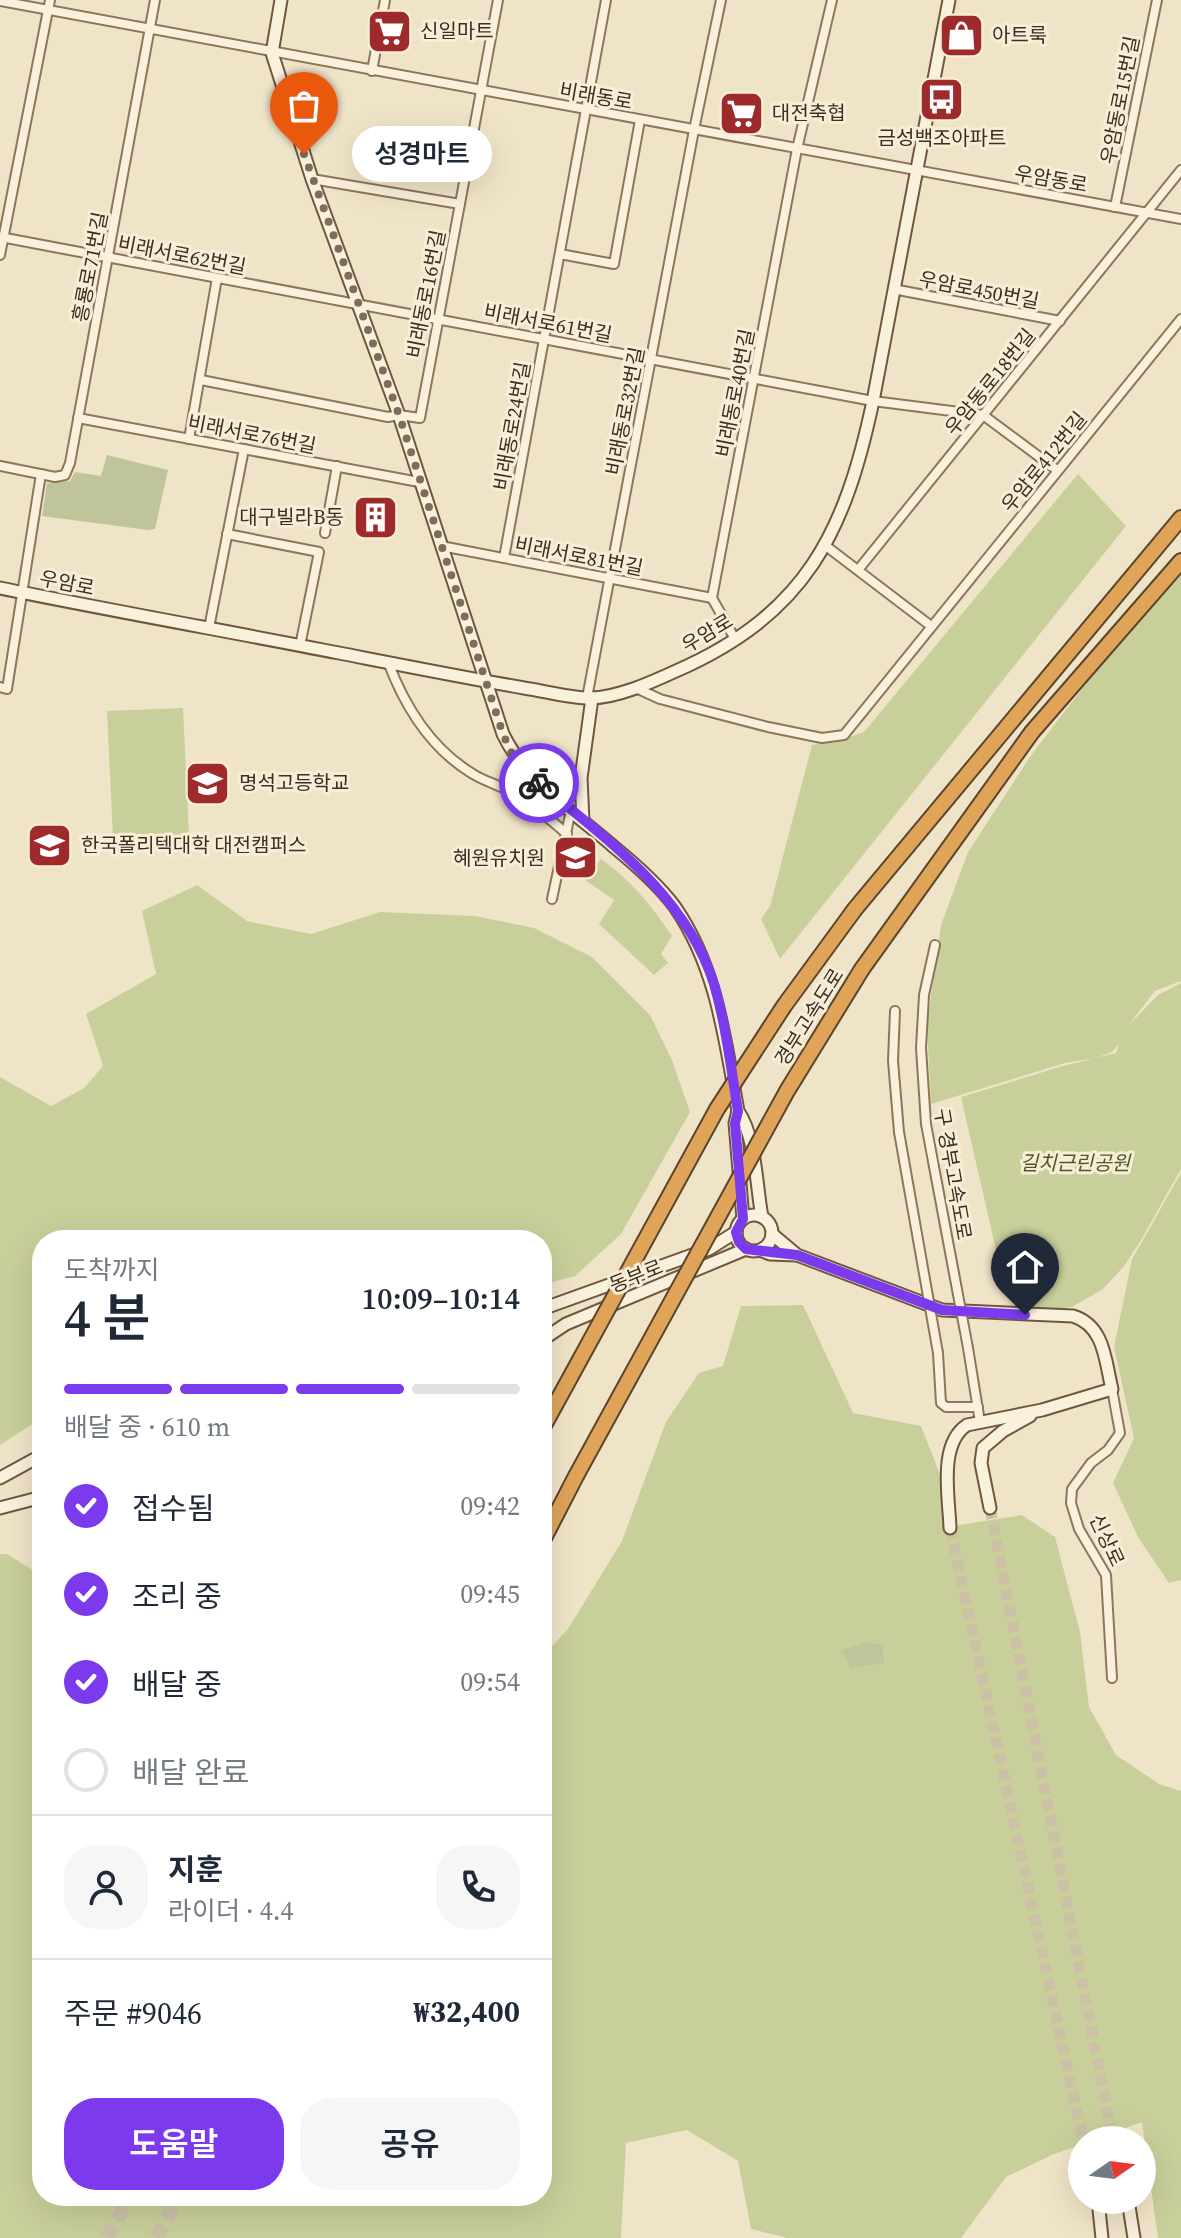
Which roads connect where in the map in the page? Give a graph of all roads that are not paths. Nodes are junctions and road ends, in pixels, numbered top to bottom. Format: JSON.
{"nodes":[{"id":1,"x":50,"y":0,"type":"edge"},
{"id":2,"x":155,"y":0,"type":"edge"},
{"id":3,"x":281,"y":0,"type":"edge"},
{"id":4,"x":385,"y":0,"type":"edge"},
{"id":5,"x":498,"y":0,"type":"edge"},
{"id":6,"x":606,"y":0,"type":"edge"},
{"id":7,"x":721,"y":0,"type":"edge"},
{"id":8,"x":832,"y":0,"type":"edge"},
{"id":9,"x":949,"y":0,"type":"edge"},
{"id":10,"x":1157,"y":0,"type":"edge"},
{"id":11,"x":0,"y":1,"type":"edge"},
{"id":12,"x":48,"y":10,"type":"junction"},
{"id":13,"x":150,"y":30,"type":"junction"},
{"id":14,"x":272,"y":53,"type":"junction"},
{"id":15,"x":372,"y":71,"type":"junction"},
{"id":16,"x":481,"y":91,"type":"junction"},
{"id":17,"x":586,"y":110,"type":"junction"},
{"id":18,"x":640,"y":120,"type":"junction"},
{"id":19,"x":694,"y":130,"type":"junction"},
{"id":20,"x":797,"y":149,"type":"junction"},
{"id":21,"x":915,"y":170,"type":"junction"},
{"id":22,"x":1181,"y":170,"type":"edge"},
{"id":23,"x":312,"y":179,"type":"junction"},
{"id":24,"x":460,"y":204,"type":"junction"},
{"id":25,"x":1115,"y":207,"type":"junction"},
{"id":26,"x":1147,"y":213,"type":"junction"},
{"id":27,"x":1181,"y":219,"type":"edge"},
{"id":28,"x":1,"y":238,"type":"edge"},
{"id":29,"x":560,"y":254,"type":"junction"},
{"id":30,"x":0,"y":255,"type":"edge"},
{"id":31,"x":108,"y":257,"type":"junction"},
{"id":32,"x":217,"y":278,"type":"junction"},
{"id":33,"x":893,"y":289,"type":"junction"},
{"id":34,"x":359,"y":303,"type":"junction"},
{"id":35,"x":438,"y":318,"type":"junction"},
{"id":36,"x":1181,"y":319,"type":"edge"},
{"id":37,"x":1060,"y":321,"type":"junction"},
{"id":38,"x":544,"y":338,"type":"junction"},
{"id":39,"x":651,"y":359,"type":"junction"},
{"id":40,"x":754,"y":378,"type":"junction"},
{"id":41,"x":201,"y":380,"type":"junction"},
{"id":42,"x":873,"y":401,"type":"junction"},
{"id":43,"x":399,"y":415,"type":"junction"},
{"id":44,"x":983,"y":415,"type":"junction"},
{"id":45,"x":78,"y":418,"type":"junction"},
{"id":46,"x":189,"y":439,"type":"junction"},
{"id":47,"x":244,"y":449,"type":"junction"},
{"id":48,"x":0,"y":466,"type":"edge"},
{"id":49,"x":337,"y":466,"type":"junction"},
{"id":50,"x":1057,"y":470,"type":"junction"},
{"id":51,"x":41,"y":474,"type":"junction"},
{"id":52,"x":419,"y":482,"type":"junction"},
{"id":53,"x":1181,"y":518,"type":"edge"},
{"id":54,"x":325,"y":533,"type":"dead end"},
{"id":55,"x":227,"y":534,"type":"junction"},
{"id":56,"x":441,"y":546,"type":"junction"},
{"id":57,"x":826,"y":546,"type":"junction"},
{"id":58,"x":504,"y":558,"type":"junction"},
{"id":59,"x":1181,"y":561,"type":"edge"},
{"id":60,"x":858,"y":570,"type":"junction"},
{"id":61,"x":610,"y":578,"type":"junction"},
{"id":62,"x":0,"y":588,"type":"edge"},
{"id":63,"x":23,"y":593,"type":"junction"},
{"id":64,"x":712,"y":598,"type":"junction"},
{"id":65,"x":931,"y":626,"type":"junction"},
{"id":66,"x":209,"y":628,"type":"junction"},
{"id":67,"x":735,"y":639,"type":"junction"},
{"id":68,"x":300,"y":646,"type":"junction"},
{"id":69,"x":388,"y":662,"type":"junction"},
{"id":70,"x":487,"y":682,"type":"junction"},
{"id":71,"x":0,"y":687,"type":"edge"},
{"id":72,"x":636,"y":688,"type":"junction"},
{"id":73,"x":590,"y":698,"type":"junction"},
{"id":74,"x":571,"y":810,"type":"junction"},
{"id":75,"x":583,"y":821,"type":"junction"},
{"id":76,"x":567,"y":834,"type":"junction"},
{"id":77,"x":552,"y":899,"type":"dead end"},
{"id":78,"x":935,"y":945,"type":"dead end"},
{"id":79,"x":895,"y":1011,"type":"dead end"},
{"id":80,"x":738,"y":1111,"type":"junction"},
{"id":81,"x":762,"y":1217,"type":"junction"},
{"id":82,"x":743,"y":1219,"type":"junction"},
{"id":83,"x":736,"y":1232,"type":"junction"},
{"id":84,"x":772,"y":1234,"type":"junction"},
{"id":85,"x":746,"y":1249,"type":"junction"},
{"id":86,"x":760,"y":1250,"type":"junction"},
{"id":87,"x":797,"y":1255,"type":"junction"},
{"id":88,"x":552,"y":1305,"type":"edge"},
{"id":89,"x":552,"y":1333,"type":"edge"},
{"id":90,"x":1112,"y":1389,"type":"junction"},
{"id":91,"x":978,"y":1407,"type":"junction"},
{"id":92,"x":1042,"y":1410,"type":"junction"},
{"id":93,"x":552,"y":1411,"type":"edge"},
{"id":94,"x":980,"y":1422,"type":"junction"},
{"id":95,"x":32,"y":1460,"type":"edge"},
{"id":96,"x":0,"y":1478,"type":"edge"},
{"id":97,"x":32,"y":1500,"type":"edge"},
{"id":98,"x":0,"y":1508,"type":"edge"},
{"id":99,"x":990,"y":1508,"type":"tunnel mouth"},
{"id":100,"x":552,"y":1523,"type":"edge"},
{"id":101,"x":950,"y":1528,"type":"tunnel mouth"},
{"id":102,"x":1112,"y":1678,"type":"dead end"},
{"id":103,"x":1099,"y":2214,"type":"edge"},
{"id":104,"x":1130,"y":2214,"type":"edge"},
{"id":105,"x":1102,"y":2238,"type":"edge"},
{"id":106,"x":1134,"y":2238,"type":"edge"}],
"edges":[{"from":1,"to":12,"type":"street"},
{"from":2,"to":13,"type":"street","name":"흥룡로71번길"},
{"from":3,"to":14,"type":"main road"},
{"from":4,"to":15,"type":"street"},
{"from":5,"to":16,"type":"street","name":"비래동로16번길"},
{"from":6,"to":17,"type":"street","name":"비래동로24번길"},
{"from":7,"to":19,"type":"street","name":"비래동로32번길"},
{"from":8,"to":20,"type":"street","name":"비래동로40번길"},
{"from":9,"to":21,"type":"main road","name":"우암로"},
{"from":10,"to":25,"type":"street","name":"우암동로15번길"},
{"from":11,"to":12,"type":"street","name":"비래동로"},
{"from":12,"to":13,"type":"street","name":"비래동로"},
{"from":12,"to":28,"type":"street"},
{"from":13,"to":14,"type":"street","name":"비래동로"},
{"from":13,"to":31,"type":"street","name":"흥룡로71번길"},
{"from":14,"to":15,"type":"street","name":"비래동로"},
{"from":14,"to":23,"type":"main road"},
{"from":15,"to":16,"type":"street","name":"비래동로"},
{"from":16,"to":17,"type":"street","name":"비래동로"},
{"from":16,"to":24,"type":"street","name":"비래동로16번길"},
{"from":17,"to":18,"type":"street","name":"비래동로"},
{"from":17,"to":29,"type":"street","name":"비래동로24번길"},
{"from":18,"to":19,"type":"street","name":"비래동로"},
{"from":18,"to":29,"type":"street"},
{"from":19,"to":20,"type":"street","name":"비래동로"},
{"from":19,"to":39,"type":"street","name":"비래동로32번길"},
{"from":20,"to":21,"type":"street","name":"비래동로"},
{"from":20,"to":40,"type":"street","name":"비래동로40번길"},
{"from":21,"to":25,"type":"street","name":"우암동로"},
{"from":21,"to":33,"type":"main road","name":"우암로"},
{"from":22,"to":26,"type":"street","name":"우암동로18번길"},
{"from":23,"to":24,"type":"street","name":"비래동로16번길"},
{"from":23,"to":34,"type":"main road"},
{"from":24,"to":35,"type":"street","name":"비래동로16번길"},
{"from":25,"to":26,"type":"street","name":"우암동로"},
{"from":26,"to":27,"type":"street","name":"우암동로"},
{"from":26,"to":37,"type":"street","name":"우암동로18번길"},
{"from":28,"to":30,"type":"street"},
{"from":28,"to":31,"type":"street","name":"비래서로62번길"},
{"from":29,"to":38,"type":"street","name":"비래동로24번길"},
{"from":31,"to":32,"type":"street","name":"비래서로62번길"},
{"from":31,"to":45,"type":"street","name":"흥룡로71번길"},
{"from":32,"to":34,"type":"street","name":"비래서로62번길"},
{"from":32,"to":41,"type":"street"},
{"from":33,"to":37,"type":"street","name":"우암로450번길"},
{"from":33,"to":42,"type":"main road","name":"우암로"},
{"from":34,"to":35,"type":"street","name":"비래서로61번길"},
{"from":34,"to":43,"type":"main road"},
{"from":35,"to":38,"type":"street","name":"비래서로61번길"},
{"from":35,"to":43,"type":"street","name":"비래동로16번길"},
{"from":36,"to":50,"type":"street","name":"우암로412번길"},
{"from":37,"to":44,"type":"street","name":"우암동로18번길"},
{"from":38,"to":39,"type":"street","name":"비래서로61번길"},
{"from":38,"to":58,"type":"street","name":"비래동로24번길"},
{"from":39,"to":40,"type":"street","name":"비래서로61번길"},
{"from":39,"to":61,"type":"street","name":"비래동로32번길"},
{"from":40,"to":42,"type":"street","name":"비래서로61번길"},
{"from":40,"to":64,"type":"street","name":"비래동로40번길"},
{"from":41,"to":43,"type":"street"},
{"from":41,"to":46,"type":"street"},
{"from":42,"to":44,"type":"street","name":"비래서로61번길"},
{"from":42,"to":57,"type":"main road","name":"우암로"},
{"from":43,"to":52,"type":"main road"},
{"from":44,"to":50,"type":"street"},
{"from":44,"to":60,"type":"street","name":"우암동로18번길"},
{"from":45,"to":46,"type":"street","name":"비래서로76번길"},
{"from":45,"to":51,"type":"street","name":"흥룡로71번길"},
{"from":46,"to":47,"type":"street","name":"비래서로76번길"},
{"from":47,"to":49,"type":"street","name":"비래서로76번길"},
{"from":47,"to":55,"type":"street"},
{"from":48,"to":51,"type":"street"},
{"from":49,"to":52,"type":"street","name":"비래서로76번길"},
{"from":49,"to":54,"type":"street"},
{"from":50,"to":65,"type":"street","name":"우암로412번길"},
{"from":51,"to":63,"type":"street","name":"우암로"},
{"from":52,"to":56,"type":"main road"},
{"from":53,"to":93,"type":"highway","name":"경부고속도로","bridge":true},
{"from":55,"to":66,"type":"street"},
{"from":55,"to":68,"type":"street"},
{"from":56,"to":58,"type":"street","name":"비래서로81번길"},
{"from":56,"to":70,"type":"main road"},
{"from":57,"to":60,"type":"street"},
{"from":57,"to":67,"type":"main road","name":"우암로"},
{"from":58,"to":61,"type":"street","name":"비래서로81번길"},
{"from":59,"to":100,"type":"highway","name":"경부고속도로","bridge":true},
{"from":60,"to":65,"type":"street"},
{"from":61,"to":64,"type":"street","name":"비래서로81번길"},
{"from":61,"to":73,"type":"street","name":"비래동로32번길"},
{"from":62,"to":63,"type":"main road","name":"우암로"},
{"from":63,"to":66,"type":"main road","name":"우암로"},
{"from":63,"to":71,"type":"street","name":"우암로"},
{"from":64,"to":67,"type":"street"},
{"from":65,"to":72,"type":"street","name":"우암로412번길"},
{"from":66,"to":68,"type":"main road","name":"우암로"},
{"from":67,"to":72,"type":"main road","name":"우암로"},
{"from":68,"to":69,"type":"main road","name":"우암로"},
{"from":69,"to":70,"type":"main road","name":"우암로"},
{"from":69,"to":76,"type":"street"},
{"from":70,"to":73,"type":"main road","name":"우암로"},
{"from":70,"to":74,"type":"main road"},
{"from":72,"to":73,"type":"main road","name":"우암로"},
{"from":73,"to":75,"type":"main road"},
{"from":74,"to":75,"type":"main road"},
{"from":74,"to":76,"type":"street"},
{"from":75,"to":80,"type":"main road"},
{"from":76,"to":77,"type":"street"},
{"from":78,"to":91,"type":"street","name":"구 경부고속도로","bridge":true},
{"from":79,"to":91,"type":"street","bridge":true},
{"from":80,"to":81,"type":"main road"},
{"from":80,"to":82,"type":"main road"},
{"from":81,"to":82,"type":"main road"},
{"from":81,"to":84,"type":"main road"},
{"from":82,"to":83,"type":"main road"},
{"from":83,"to":85,"type":"main road"},
{"from":83,"to":88,"type":"main road","name":"동부로"},
{"from":84,"to":86,"type":"main road"},
{"from":84,"to":87,"type":"main road"},
{"from":85,"to":86,"type":"main road"},
{"from":85,"to":89,"type":"main road","name":"동부로"},
{"from":86,"to":87,"type":"main road"},
{"from":87,"to":90,"type":"main road","name":"신상로"},
{"from":90,"to":92,"type":"main road"},
{"from":90,"to":102,"type":"street","name":"신상로"},
{"from":91,"to":94,"type":"street","name":"구 경부고속도로"},
{"from":92,"to":94,"type":"main road"},
{"from":92,"to":99,"type":"main road"},
{"from":94,"to":101,"type":"main road"},
{"from":95,"to":96,"type":"main road"},
{"from":97,"to":98,"type":"main road"},
{"from":103,"to":105,"type":"main road"},
{"from":104,"to":106,"type":"main road"}]}
